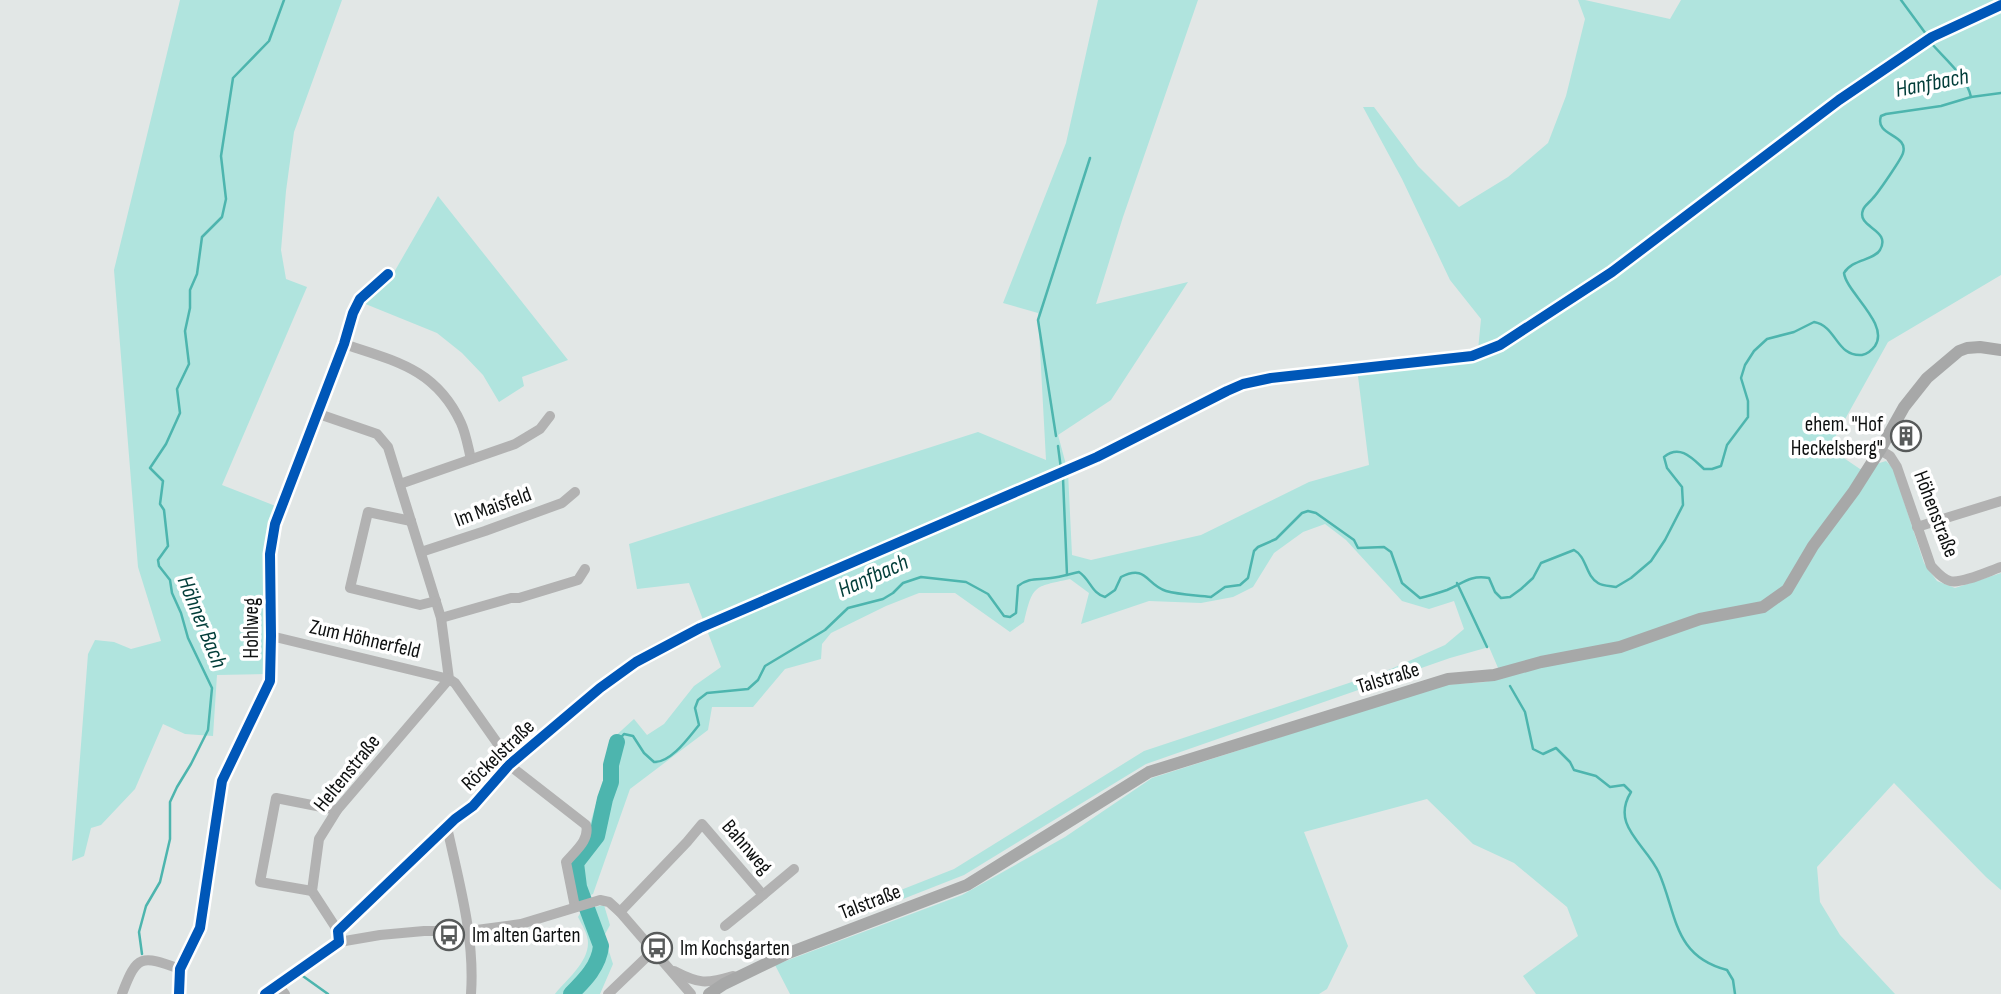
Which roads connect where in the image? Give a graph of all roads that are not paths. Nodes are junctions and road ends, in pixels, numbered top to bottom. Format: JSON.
{"nodes":[{"id":1,"x":388,"y":274,"type":"dead end"},
{"id":2,"x":344,"y":344,"type":"junction"},
{"id":3,"x":2001,"y":350,"type":"edge"},
{"id":4,"x":316,"y":413,"type":"junction"},
{"id":5,"x":550,"y":416,"type":"dead end"},
{"id":6,"x":1880,"y":450,"type":"junction"},
{"id":7,"x":471,"y":459,"type":"junction"},
{"id":8,"x":400,"y":484,"type":"junction"},
{"id":9,"x":575,"y":492,"type":"dead end"},
{"id":10,"x":2001,"y":501,"type":"edge"},
{"id":11,"x":411,"y":521,"type":"junction"},
{"id":12,"x":1917,"y":527,"type":"junction"},
{"id":13,"x":421,"y":552,"type":"junction"},
{"id":14,"x":2001,"y":567,"type":"edge"},
{"id":15,"x":585,"y":569,"type":"dead end"},
{"id":16,"x":436,"y":601,"type":"junction"},
{"id":17,"x":441,"y":618,"type":"junction"},
{"id":18,"x":700,"y":628,"type":"dead end"},
{"id":19,"x":271,"y":636,"type":"junction"},
{"id":20,"x":449,"y":679,"type":"junction"},
{"id":21,"x":509,"y":765,"type":"junction"},
{"id":22,"x":337,"y":810,"type":"junction"},
{"id":23,"x":447,"y":827,"type":"junction"},
{"id":24,"x":794,"y":869,"type":"dead end"},
{"id":25,"x":312,"y":891,"type":"junction"},
{"id":26,"x":762,"y":895,"type":"junction"},
{"id":27,"x":578,"y":906,"type":"junction"},
{"id":28,"x":620,"y":912,"type":"junction"},
{"id":29,"x":725,"y":926,"type":"dead end"},
{"id":30,"x":469,"y":931,"type":"junction"},
{"id":31,"x":339,"y":936,"type":"junction"},
{"id":32,"x":654,"y":950,"type":"junction"},
{"id":33,"x":180,"y":969,"type":"junction"},
{"id":34,"x":670,"y":969,"type":"junction"},
{"id":35,"x":754,"y":969,"type":"junction"},
{"id":36,"x":277,"y":984,"type":"junction"},
{"id":37,"x":122,"y":994,"type":"edge"},
{"id":38,"x":179,"y":994,"type":"edge"},
{"id":39,"x":265,"y":994,"type":"edge"},
{"id":40,"x":285,"y":994,"type":"edge"},
{"id":41,"x":471,"y":994,"type":"edge"},
{"id":42,"x":608,"y":994,"type":"edge"},
{"id":43,"x":691,"y":994,"type":"edge"},
{"id":44,"x":709,"y":994,"type":"edge"}],
"edges":[{"from":1,"to":2,"type":"street","name":"Hohlweg"},
{"from":2,"to":4,"type":"street","name":"Hohlweg"},
{"from":2,"to":7,"type":"street"},
{"from":3,"to":6,"type":"main road","name":"Talstraße"},
{"from":4,"to":8,"type":"street"},
{"from":4,"to":19,"type":"street","name":"Hohlweg"},
{"from":5,"to":7,"type":"street"},
{"from":6,"to":12,"type":"street","name":"Höhenstraße"},
{"from":6,"to":35,"type":"main road","name":"Talstraße"},
{"from":7,"to":8,"type":"street"},
{"from":8,"to":11,"type":"street"},
{"from":9,"to":13,"type":"street","name":"Im Maisfeld"},
{"from":10,"to":12,"type":"street"},
{"from":11,"to":13,"type":"street"},
{"from":11,"to":16,"type":"street"},
{"from":12,"to":14,"type":"street","name":"Höhenstraße"},
{"from":13,"to":16,"type":"street"},
{"from":15,"to":17,"type":"street"},
{"from":16,"to":17,"type":"street"},
{"from":17,"to":20,"type":"street"},
{"from":18,"to":21,"type":"street","name":"Röckelstraße"},
{"from":19,"to":20,"type":"street","name":"Zum Höhnerfeld"},
{"from":19,"to":33,"type":"street","name":"Hohlweg"},
{"from":20,"to":21,"type":"street"},
{"from":20,"to":22,"type":"street","name":"Heltenstraße"},
{"from":21,"to":23,"type":"street","name":"Röckelstraße"},
{"from":21,"to":27,"type":"street","name":"Röckelstraße"},
{"from":22,"to":25,"type":"street","name":"Heltenstraße"},
{"from":22,"to":25,"type":"street"},
{"from":23,"to":30,"type":"street"},
{"from":23,"to":31,"type":"street","name":"Röckelstraße"},
{"from":24,"to":26,"type":"street","name":"Bahnweg"},
{"from":25,"to":31,"type":"street"},
{"from":26,"to":28,"type":"street","name":"Bahnweg"},
{"from":26,"to":29,"type":"street","name":"Bahnweg"},
{"from":27,"to":28,"type":"street"},
{"from":27,"to":30,"type":"street"},
{"from":28,"to":32,"type":"street"},
{"from":30,"to":31,"type":"street"},
{"from":30,"to":41,"type":"street"},
{"from":31,"to":36,"type":"street"},
{"from":32,"to":34,"type":"street"},
{"from":32,"to":42,"type":"street"},
{"from":33,"to":37,"type":"street"},
{"from":33,"to":38,"type":"street","name":"Hohlweg"},
{"from":34,"to":35,"type":"street"},
{"from":34,"to":43,"type":"street"},
{"from":35,"to":44,"type":"main road","name":"Talstraße"},
{"from":36,"to":39,"type":"street"},
{"from":36,"to":40,"type":"street"}]}
